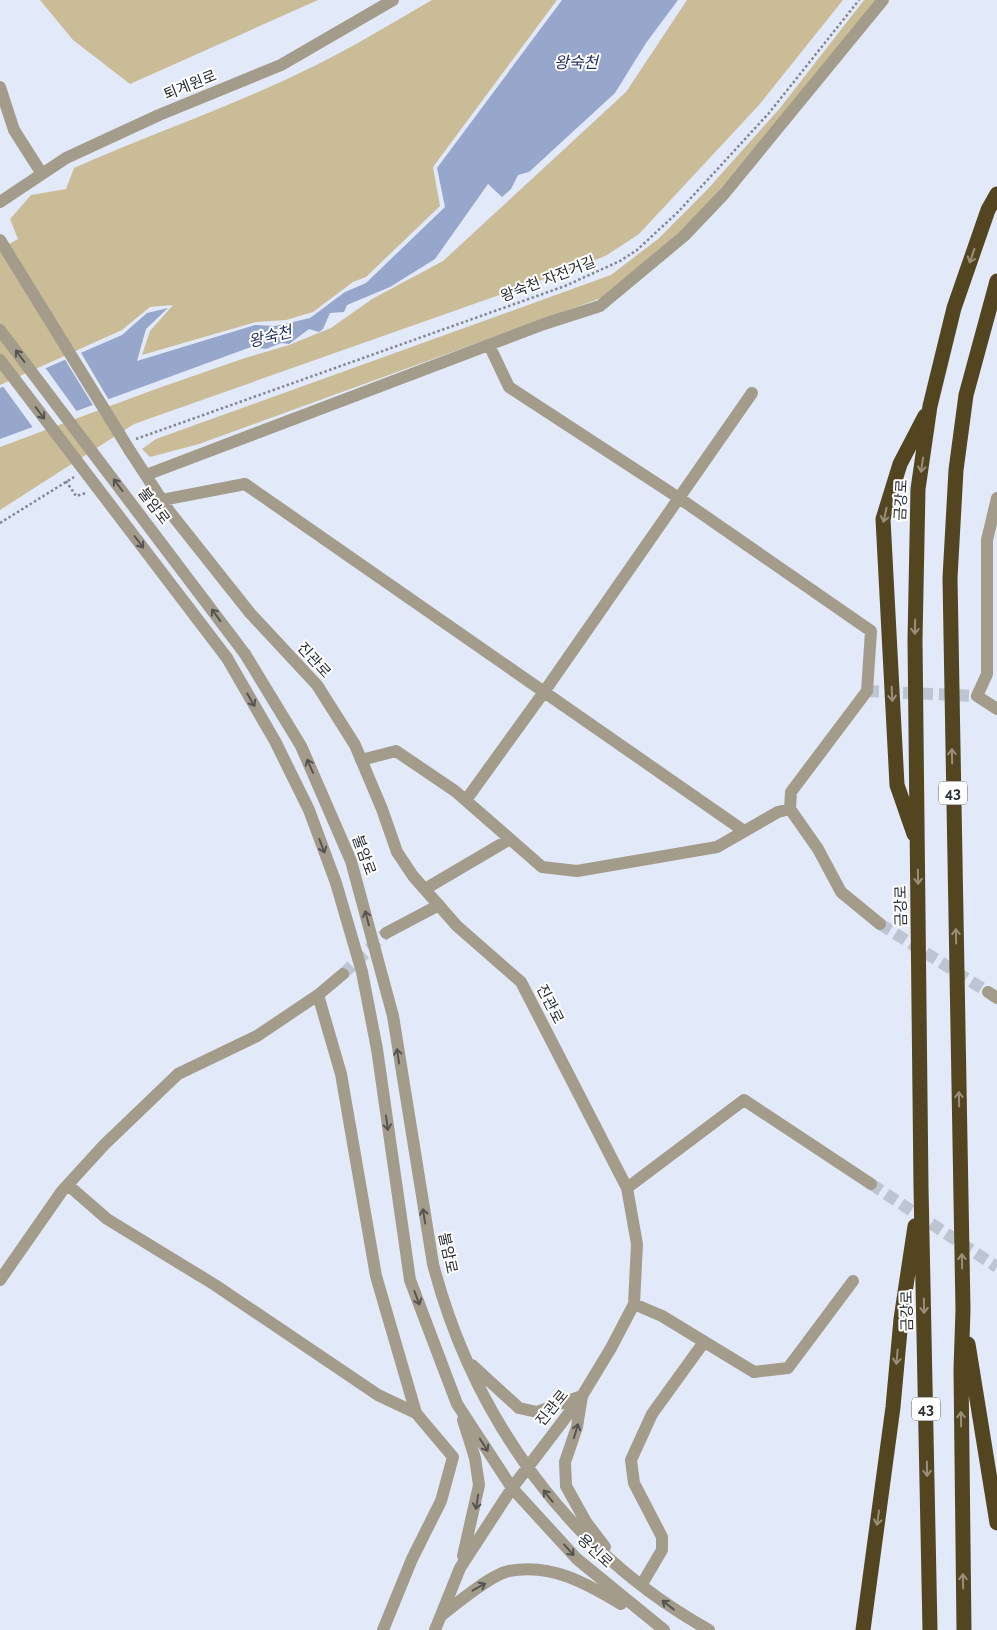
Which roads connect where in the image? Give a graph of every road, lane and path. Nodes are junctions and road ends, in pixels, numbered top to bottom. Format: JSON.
{"nodes":[{"id":1,"x":393,"y":0,"type":"edge"},
{"id":2,"x":859,"y":0,"type":"edge"},
{"id":3,"x":883,"y":0,"type":"edge"},
{"id":4,"x":0,"y":87,"type":"edge"},
{"id":5,"x":42,"y":174,"type":"junction"},
{"id":6,"x":997,"y":178,"type":"edge"},
{"id":7,"x":997,"y":194,"type":"edge"},
{"id":8,"x":0,"y":202,"type":"edge"},
{"id":9,"x":988,"y":210,"type":"junction"},
{"id":10,"x":0,"y":240,"type":"edge"},
{"id":11,"x":997,"y":281,"type":"edge"},
{"id":12,"x":0,"y":330,"type":"edge"},
{"id":13,"x":489,"y":345,"type":"junction"},
{"id":14,"x":0,"y":360,"type":"edge"},
{"id":15,"x":752,"y":393,"type":"dead end"},
{"id":16,"x":930,"y":406,"type":"junction"},
{"id":17,"x":148,"y":434,"type":"dead end"},
{"id":18,"x":146,"y":476,"type":"junction"},
{"id":19,"x":66,"y":481,"type":"dead end"},
{"id":20,"x":46,"y":492,"type":"dead end"},
{"id":21,"x":76,"y":496,"type":"dead end"},
{"id":22,"x":679,"y":498,"type":"junction"},
{"id":23,"x":997,"y":498,"type":"edge"},
{"id":24,"x":162,"y":500,"type":"junction"},
{"id":25,"x":0,"y":524,"type":"edge"},
{"id":26,"x":544,"y":692,"type":"junction"},
{"id":27,"x":997,"y":709,"type":"edge"},
{"id":28,"x":361,"y":760,"type":"junction"},
{"id":29,"x":466,"y":800,"type":"junction"},
{"id":30,"x":790,"y":809,"type":"junction"},
{"id":31,"x":744,"y":831,"type":"junction"},
{"id":32,"x":510,"y":839,"type":"junction"},
{"id":33,"x":918,"y":846,"type":"junction"},
{"id":34,"x":424,"y":889,"type":"junction"},
{"id":35,"x":439,"y":906,"type":"junction"},
{"id":36,"x":880,"y":924,"type":"tunnel mouth"},
{"id":37,"x":386,"y":933,"type":"tunnel mouth"},
{"id":38,"x":343,"y":974,"type":"tunnel mouth"},
{"id":39,"x":318,"y":995,"type":"junction"},
{"id":40,"x":871,"y":1184,"type":"tunnel mouth"},
{"id":41,"x":68,"y":1185,"type":"junction"},
{"id":42,"x":921,"y":1187,"type":"junction"},
{"id":43,"x":627,"y":1188,"type":"junction"},
{"id":44,"x":0,"y":1280,"type":"edge"},
{"id":45,"x":853,"y":1281,"type":"dead end"},
{"id":46,"x":634,"y":1304,"type":"junction"},
{"id":47,"x":962,"y":1310,"type":"junction"},
{"id":48,"x":704,"y":1342,"type":"junction"},
{"id":49,"x":467,"y":1359,"type":"junction"},
{"id":50,"x":582,"y":1396,"type":"junction"},
{"id":51,"x":457,"y":1404,"type":"junction"},
{"id":52,"x":416,"y":1413,"type":"junction"},
{"id":53,"x":526,"y":1468,"type":"junction"},
{"id":54,"x":512,"y":1488,"type":"junction"},
{"id":55,"x":997,"y":1523,"type":"edge"},
{"id":56,"x":619,"y":1566,"type":"junction"},
{"id":57,"x":460,"y":1568,"type":"junction"},
{"id":58,"x":642,"y":1584,"type":"junction"},
{"id":59,"x":440,"y":1616,"type":"junction"},
{"id":60,"x":660,"y":1628,"type":"edge"},
{"id":61,"x":383,"y":1630,"type":"edge"},
{"id":62,"x":435,"y":1630,"type":"edge"},
{"id":63,"x":709,"y":1630,"type":"edge"},
{"id":64,"x":863,"y":1630,"type":"edge"},
{"id":65,"x":930,"y":1630,"type":"edge"},
{"id":66,"x":964,"y":1630,"type":"edge"}],
"edges":[{"from":1,"to":5,"type":"street","name":"퇴계원로"},
{"from":2,"to":17,"type":"path","name":"왕숙천 자전거길"},
{"from":3,"to":13,"type":"street"},
{"from":4,"to":5,"type":"street"},
{"from":5,"to":8,"type":"street","name":"퇴계원로"},
{"from":6,"to":9,"type":"highway"},
{"from":7,"to":9,"type":"highway","name":"금강로","number":"43"},
{"from":9,"to":16,"type":"highway","name":"금강로","number":"43","one_way":true},
{"from":10,"to":18,"type":"street","name":"진관로","bridge":true},
{"from":47,"to":11,"type":"highway","number":"43","one_way":true},
{"from":49,"to":12,"type":"street","name":"불암로","one_way":true,"bridge":true},
{"from":13,"to":18,"type":"street"},
{"from":13,"to":22,"type":"street"},
{"from":14,"to":51,"type":"street","one_way":true,"bridge":true},
{"from":15,"to":22,"type":"street"},
{"from":16,"to":33,"type":"highway","name":"금강로","number":"43","one_way":true},
{"from":16,"to":33,"type":"highway","one_way":true},
{"from":18,"to":24,"type":"street","name":"진관로"},
{"from":19,"to":21,"type":"path"},
{"from":20,"to":25,"type":"path"},
{"from":22,"to":26,"type":"street"},
{"from":22,"to":30,"type":"street"},
{"from":23,"to":27,"type":"street"},
{"from":24,"to":26,"type":"street"},
{"from":24,"to":28,"type":"street","name":"진관로"},
{"from":26,"to":29,"type":"street"},
{"from":26,"to":31,"type":"street"},
{"from":28,"to":29,"type":"street"},
{"from":28,"to":34,"type":"street","name":"진관로"},
{"from":29,"to":32,"type":"street"},
{"from":30,"to":31,"type":"street"},
{"from":30,"to":36,"type":"street"},
{"from":31,"to":32,"type":"street"},
{"from":32,"to":34,"type":"street"},
{"from":33,"to":42,"type":"highway","name":"금강로","number":"43","one_way":true},
{"from":34,"to":35,"type":"street","name":"진관로"},
{"from":35,"to":37,"type":"street"},
{"from":35,"to":43,"type":"street","name":"진관로"},
{"from":38,"to":39,"type":"street"},
{"from":39,"to":41,"type":"street"},
{"from":39,"to":52,"type":"street"},
{"from":40,"to":43,"type":"street"},
{"from":41,"to":44,"type":"street"},
{"from":41,"to":52,"type":"street"},
{"from":42,"to":64,"type":"highway","one_way":true},
{"from":42,"to":65,"type":"highway","name":"금강로","number":"43","one_way":true},
{"from":43,"to":46,"type":"street","name":"진관로"},
{"from":45,"to":48,"type":"street"},
{"from":46,"to":48,"type":"street"},
{"from":46,"to":50,"type":"street","name":"진관로"},
{"from":47,"to":55,"type":"highway"},
{"from":66,"to":47,"type":"highway","number":"43","one_way":true},
{"from":48,"to":58,"type":"street"},
{"from":49,"to":50,"type":"street"},
{"from":49,"to":53,"type":"street","name":"불암로"},
{"from":50,"to":53,"type":"street","name":"진관로"},
{"from":56,"to":50,"type":"street","one_way":true},
{"from":51,"to":54,"type":"street","one_way":true},
{"from":51,"to":57,"type":"street","one_way":true},
{"from":52,"to":61,"type":"street"},
{"from":53,"to":54,"type":"street","name":"진관로"},
{"from":56,"to":53,"type":"street","name":"불암로","one_way":true},
{"from":54,"to":57,"type":"street","name":"진관로"},
{"from":54,"to":60,"type":"street","name":"용신로","one_way":true},
{"from":56,"to":58,"type":"street"},
{"from":57,"to":59,"type":"street","name":"진관로"},
{"from":63,"to":58,"type":"street","one_way":true},
{"from":59,"to":60,"type":"street","one_way":true},
{"from":59,"to":62,"type":"street","name":"진관로"}]}
